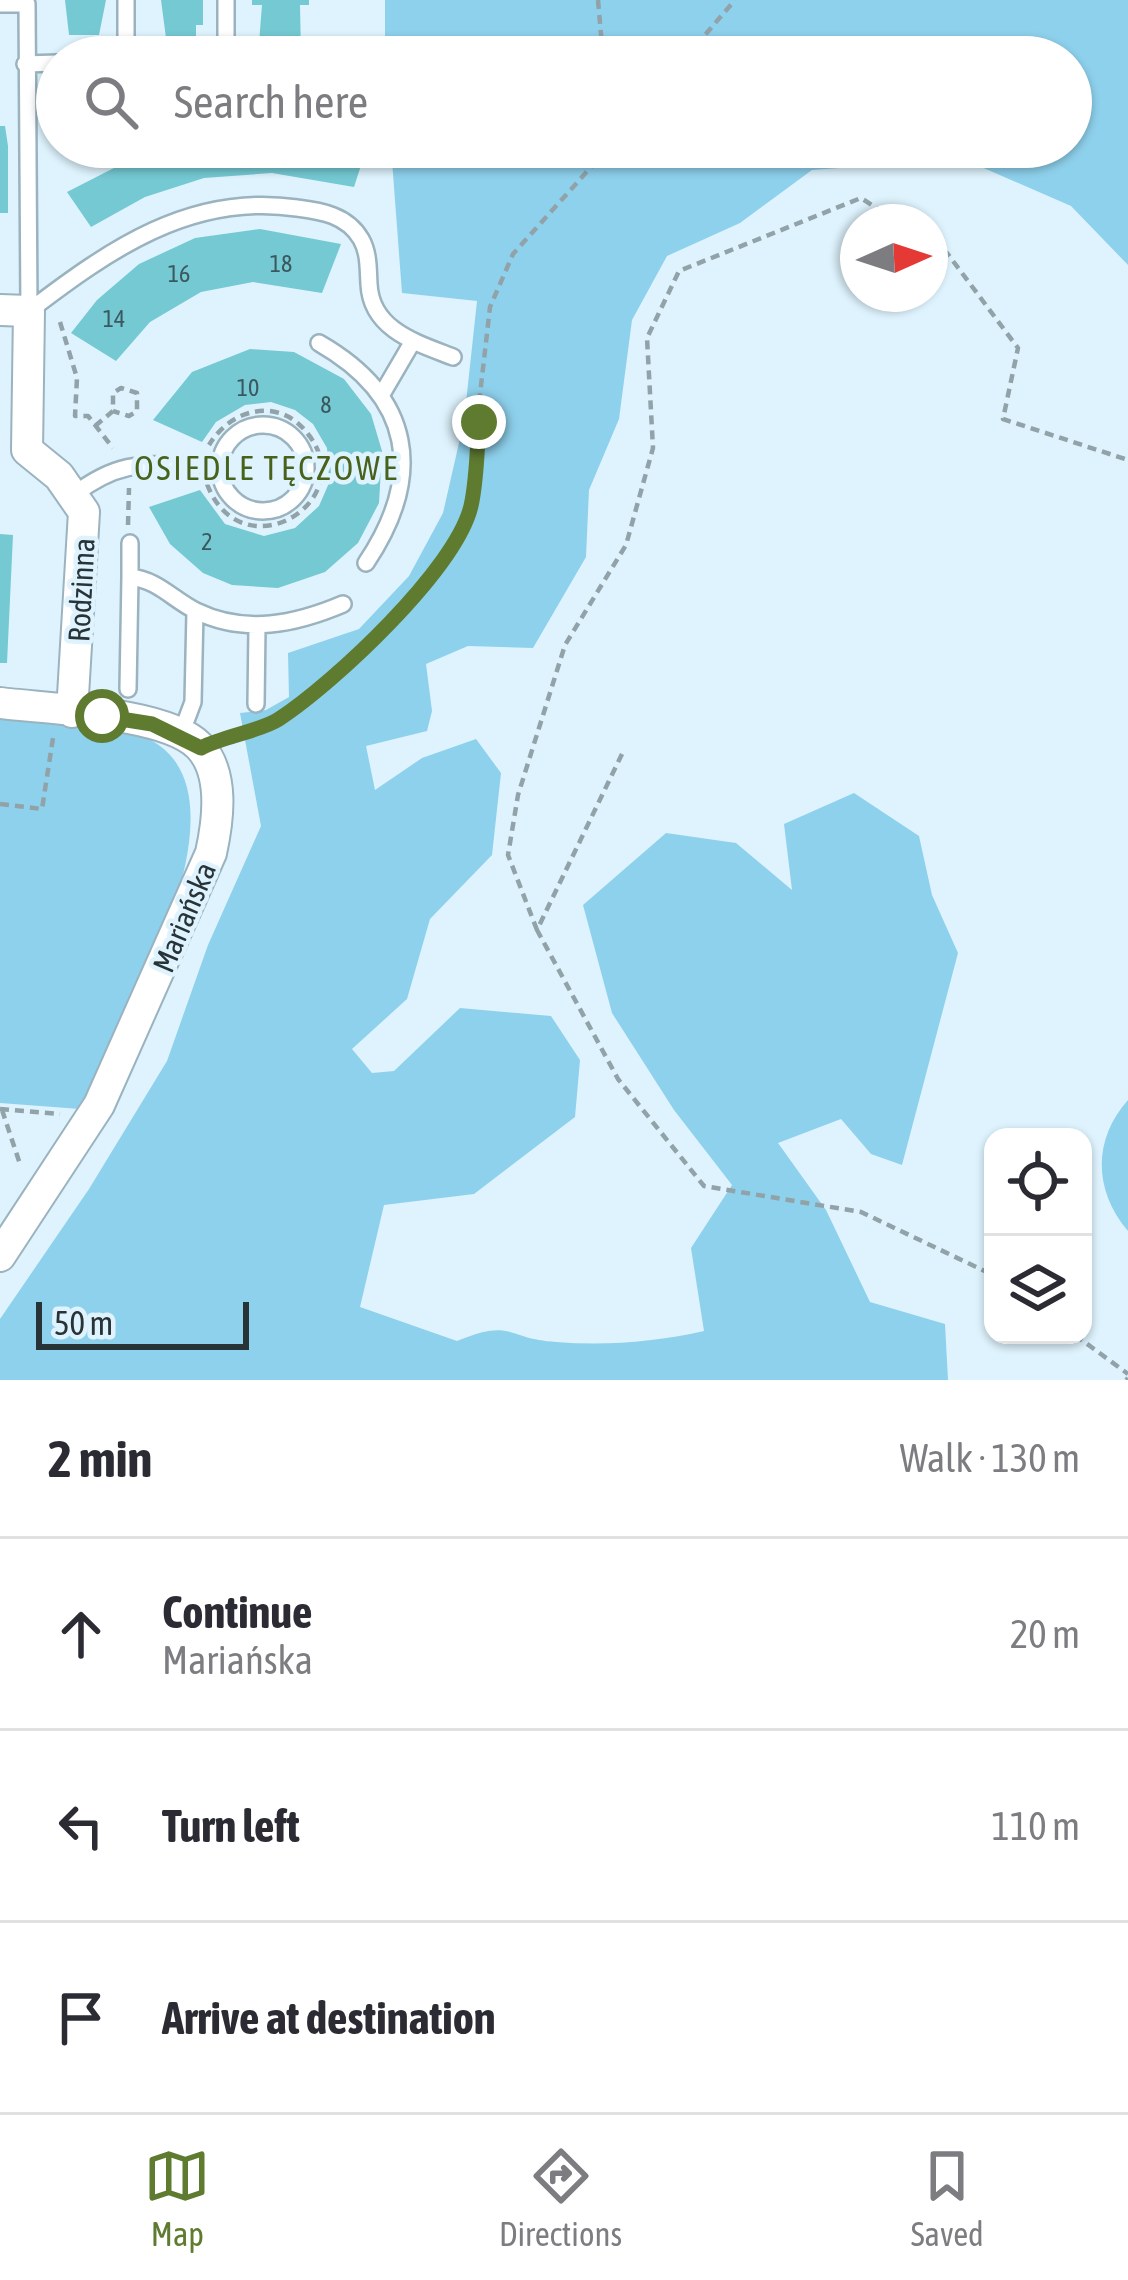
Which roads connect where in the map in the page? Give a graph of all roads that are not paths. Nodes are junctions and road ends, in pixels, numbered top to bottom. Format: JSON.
{"nodes":[{"id":1,"x":126,"y":0,"type":"edge"},
{"id":2,"x":226,"y":0,"type":"edge"},
{"id":3,"x":0,"y":4,"type":"edge"},
{"id":4,"x":125,"y":36,"type":"edge"},
{"id":5,"x":226,"y":36,"type":"edge"},
{"id":6,"x":25,"y":64,"type":"junction"},
{"id":7,"x":36,"y":64,"type":"edge"},
{"id":8,"x":29,"y":313,"type":"edge"},
{"id":9,"x":413,"y":341,"type":"junction"},
{"id":10,"x":319,"y":343,"type":"dead end"},
{"id":11,"x":453,"y":357,"type":"dead end"},
{"id":12,"x":382,"y":394,"type":"junction"},
{"id":13,"x":220,"y":465,"type":"junction"},
{"id":14,"x":75,"y":494,"type":"junction"},
{"id":15,"x":130,"y":543,"type":"road end"},
{"id":16,"x":366,"y":562,"type":"dead end"},
{"id":17,"x":130,"y":578,"type":"junction"},
{"id":18,"x":343,"y":604,"type":"dead end"},
{"id":19,"x":195,"y":611,"type":"junction"},
{"id":20,"x":257,"y":626,"type":"junction"},
{"id":21,"x":128,"y":689,"type":"dead end"},
{"id":22,"x":0,"y":703,"type":"edge"},
{"id":23,"x":256,"y":704,"type":"dead end"},
{"id":24,"x":65,"y":711,"type":"junction"},
{"id":25,"x":191,"y":741,"type":"junction"},
{"id":26,"x":0,"y":1256,"type":"edge"}],
"edges":[{"from":1,"to":4,"type":"lane"},
{"from":2,"to":5,"type":"lane"},
{"from":3,"to":6,"type":"lane"},
{"from":6,"to":7,"type":"lane"},
{"from":6,"to":8,"type":"lane"},
{"from":8,"to":9,"type":"lane"},
{"from":8,"to":14,"type":"street","name":"Rodzinna"},
{"from":9,"to":11,"type":"lane"},
{"from":9,"to":12,"type":"lane"},
{"from":10,"to":12,"type":"lane"},
{"from":12,"to":16,"type":"lane"},
{"from":13,"to":13,"type":"lane"},
{"from":13,"to":14,"type":"lane"},
{"from":14,"to":24,"type":"street","name":"Rodzinna"},
{"from":15,"to":17,"type":"lane"},
{"from":17,"to":19,"type":"lane"},
{"from":17,"to":21,"type":"lane"},
{"from":18,"to":20,"type":"lane"},
{"from":19,"to":20,"type":"lane"},
{"from":19,"to":25,"type":"lane"},
{"from":20,"to":23,"type":"lane"},
{"from":22,"to":24,"type":"street"},
{"from":24,"to":25,"type":"street"},
{"from":25,"to":26,"type":"street","name":"Mariańska"}]}
